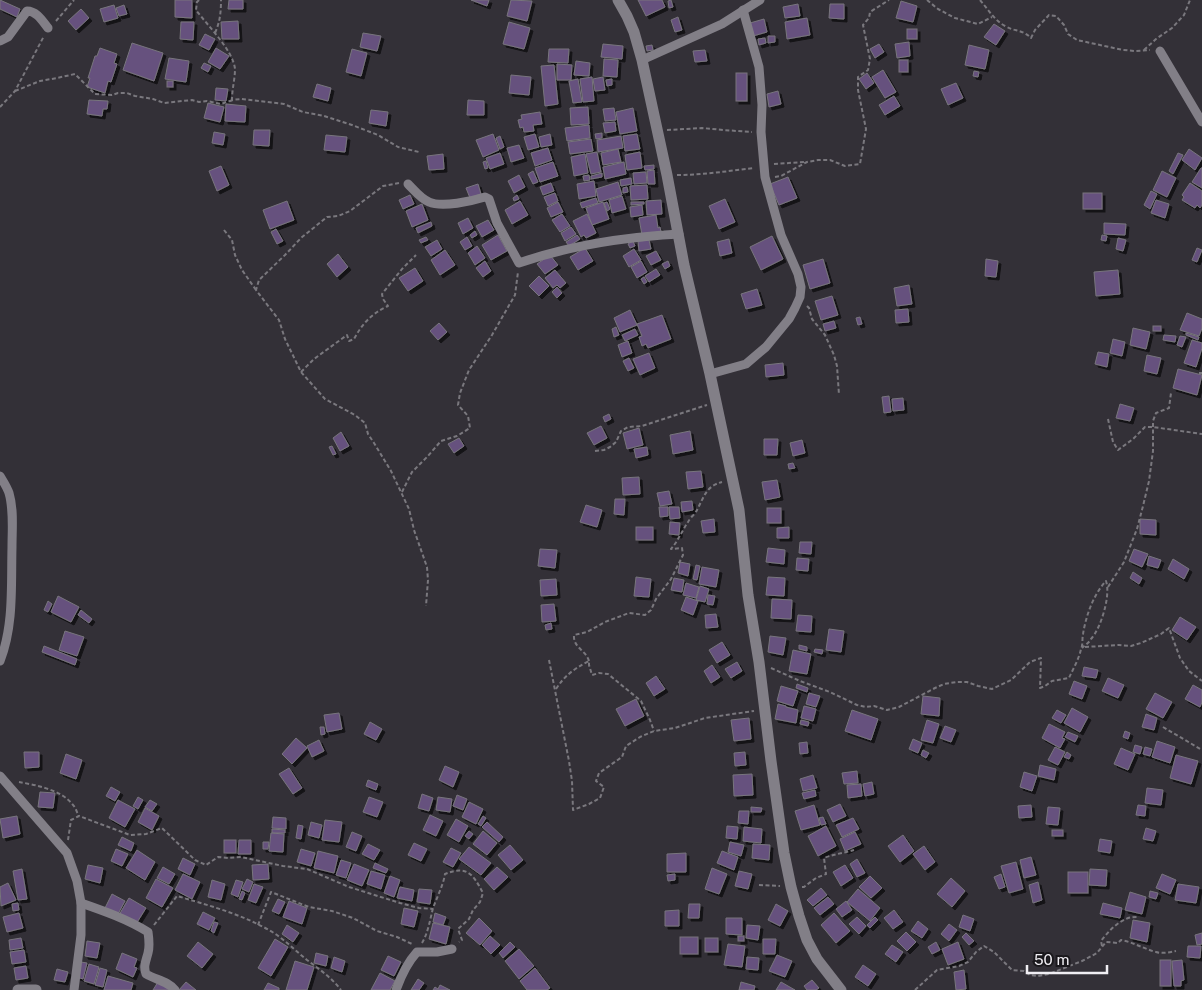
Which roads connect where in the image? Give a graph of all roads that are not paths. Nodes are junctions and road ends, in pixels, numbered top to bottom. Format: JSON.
{"nodes":[{"id":1,"x":618,"y":0,"type":"edge"},
{"id":2,"x":760,"y":0,"type":"edge"},
{"id":3,"x":743,"y":10,"type":"junction"},
{"id":4,"x":48,"y":28,"type":"road end"},
{"id":5,"x":0,"y":40,"type":"edge"},
{"id":6,"x":1160,"y":51,"type":"road end"},
{"id":7,"x":642,"y":60,"type":"junction"},
{"id":8,"x":1202,"y":122,"type":"edge"},
{"id":9,"x":408,"y":184,"type":"road end"},
{"id":10,"x":679,"y":234,"type":"junction"},
{"id":11,"x":710,"y":374,"type":"junction"},
{"id":12,"x":0,"y":476,"type":"edge"},
{"id":13,"x":0,"y":661,"type":"edge"},
{"id":14,"x":2,"y":779,"type":"edge"},
{"id":15,"x":81,"y":903,"type":"junction"},
{"id":16,"x":452,"y":949,"type":"road end"},
{"id":17,"x":18,"y":990,"type":"edge"},
{"id":18,"x":36,"y":990,"type":"edge"},
{"id":19,"x":74,"y":990,"type":"edge"},
{"id":20,"x":175,"y":990,"type":"edge"},
{"id":21,"x":396,"y":990,"type":"edge"},
{"id":22,"x":841,"y":990,"type":"edge"}],
"edges":[{"from":1,"to":7,"type":"street"},
{"from":2,"to":3,"type":"street"},
{"from":3,"to":7,"type":"street"},
{"from":3,"to":11,"type":"street"},
{"from":4,"to":5,"type":"street"},
{"from":6,"to":8,"type":"street"},
{"from":7,"to":10,"type":"street"},
{"from":9,"to":10,"type":"street"},
{"from":10,"to":11,"type":"street"},
{"from":11,"to":22,"type":"street"},
{"from":12,"to":13,"type":"street"},
{"from":14,"to":15,"type":"street"},
{"from":15,"to":19,"type":"street"},
{"from":15,"to":20,"type":"street"},
{"from":16,"to":21,"type":"street"},
{"from":17,"to":18,"type":"street"}]}
